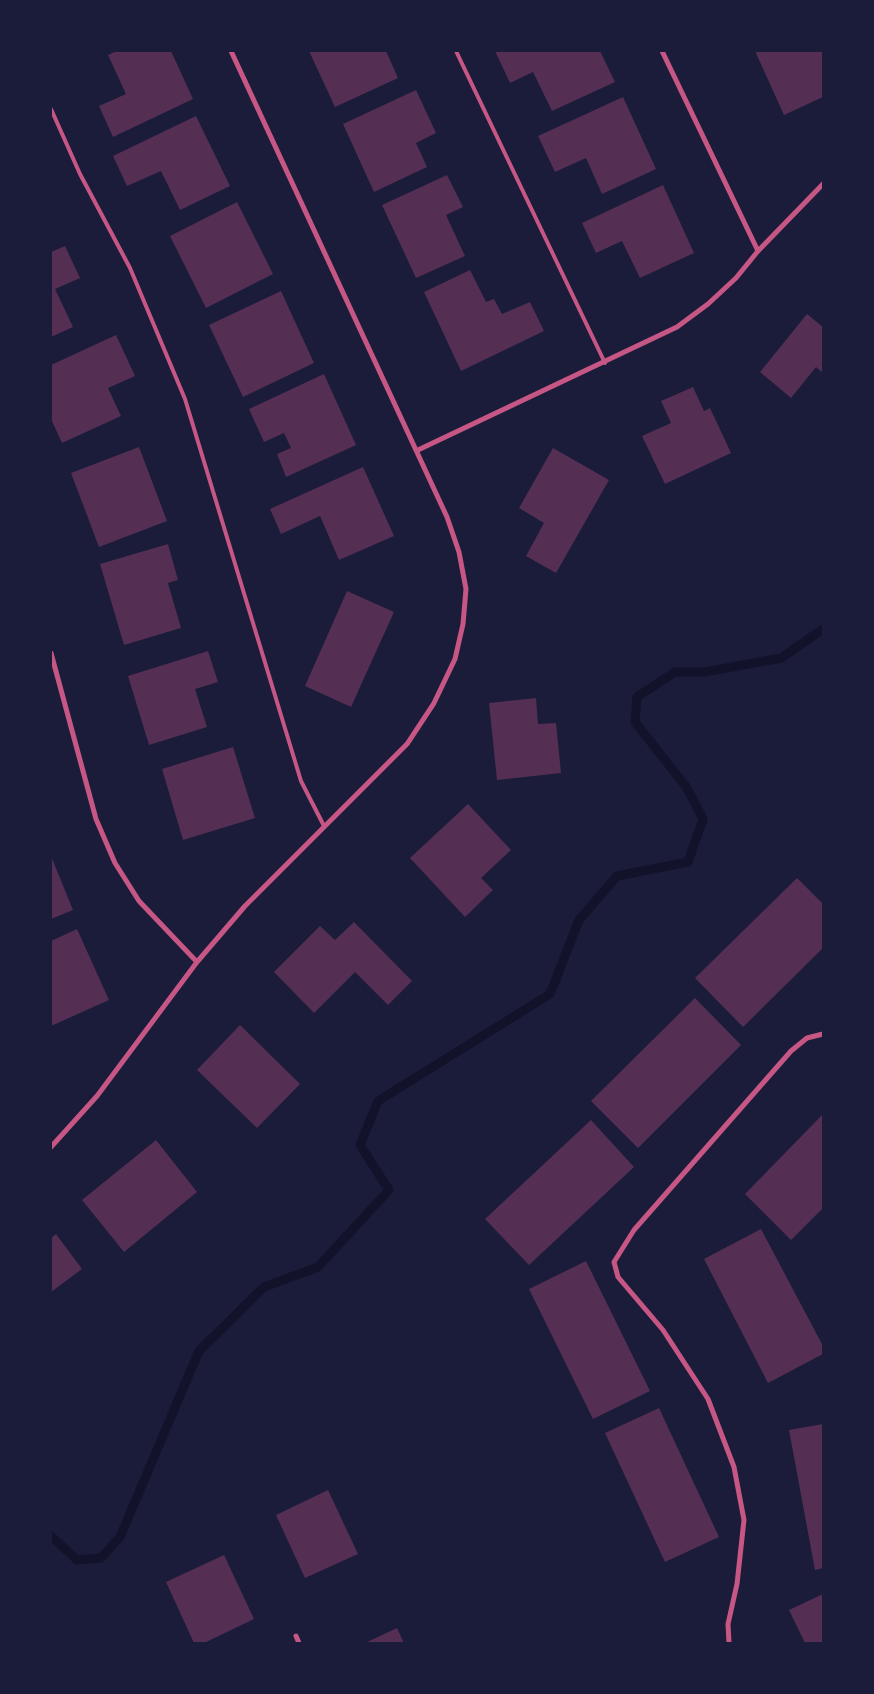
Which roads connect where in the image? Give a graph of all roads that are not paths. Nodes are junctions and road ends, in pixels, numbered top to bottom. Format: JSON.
{"nodes":[{"id":1,"x":231,"y":51,"type":"edge"},
{"id":2,"x":456,"y":51,"type":"edge"},
{"id":3,"x":662,"y":51,"type":"edge"},
{"id":4,"x":51,"y":110,"type":"edge"},
{"id":5,"x":823,"y":184,"type":"edge"},
{"id":6,"x":758,"y":251,"type":"junction"},
{"id":7,"x":605,"y":363,"type":"junction"},
{"id":8,"x":418,"y":450,"type":"junction"},
{"id":9,"x":51,"y":654,"type":"edge"},
{"id":10,"x":324,"y":826,"type":"junction"},
{"id":11,"x":197,"y":962,"type":"junction"},
{"id":12,"x":823,"y":1034,"type":"edge"},
{"id":13,"x":51,"y":1146,"type":"edge"},
{"id":14,"x":296,"y":1636,"type":"dead end"},
{"id":15,"x":300,"y":1643,"type":"edge"},
{"id":16,"x":730,"y":1643,"type":"edge"}],
"edges":[{"from":1,"to":8,"type":"street"},
{"from":2,"to":7,"type":"lane"},
{"from":3,"to":6,"type":"street"},
{"from":4,"to":10,"type":"lane"},
{"from":5,"to":6,"type":"street"},
{"from":6,"to":7,"type":"street"},
{"from":7,"to":8,"type":"street"},
{"from":8,"to":10,"type":"street"},
{"from":9,"to":11,"type":"street"},
{"from":10,"to":11,"type":"street"},
{"from":11,"to":13,"type":"street"},
{"from":12,"to":16,"type":"street"},
{"from":14,"to":15,"type":"street"}]}
